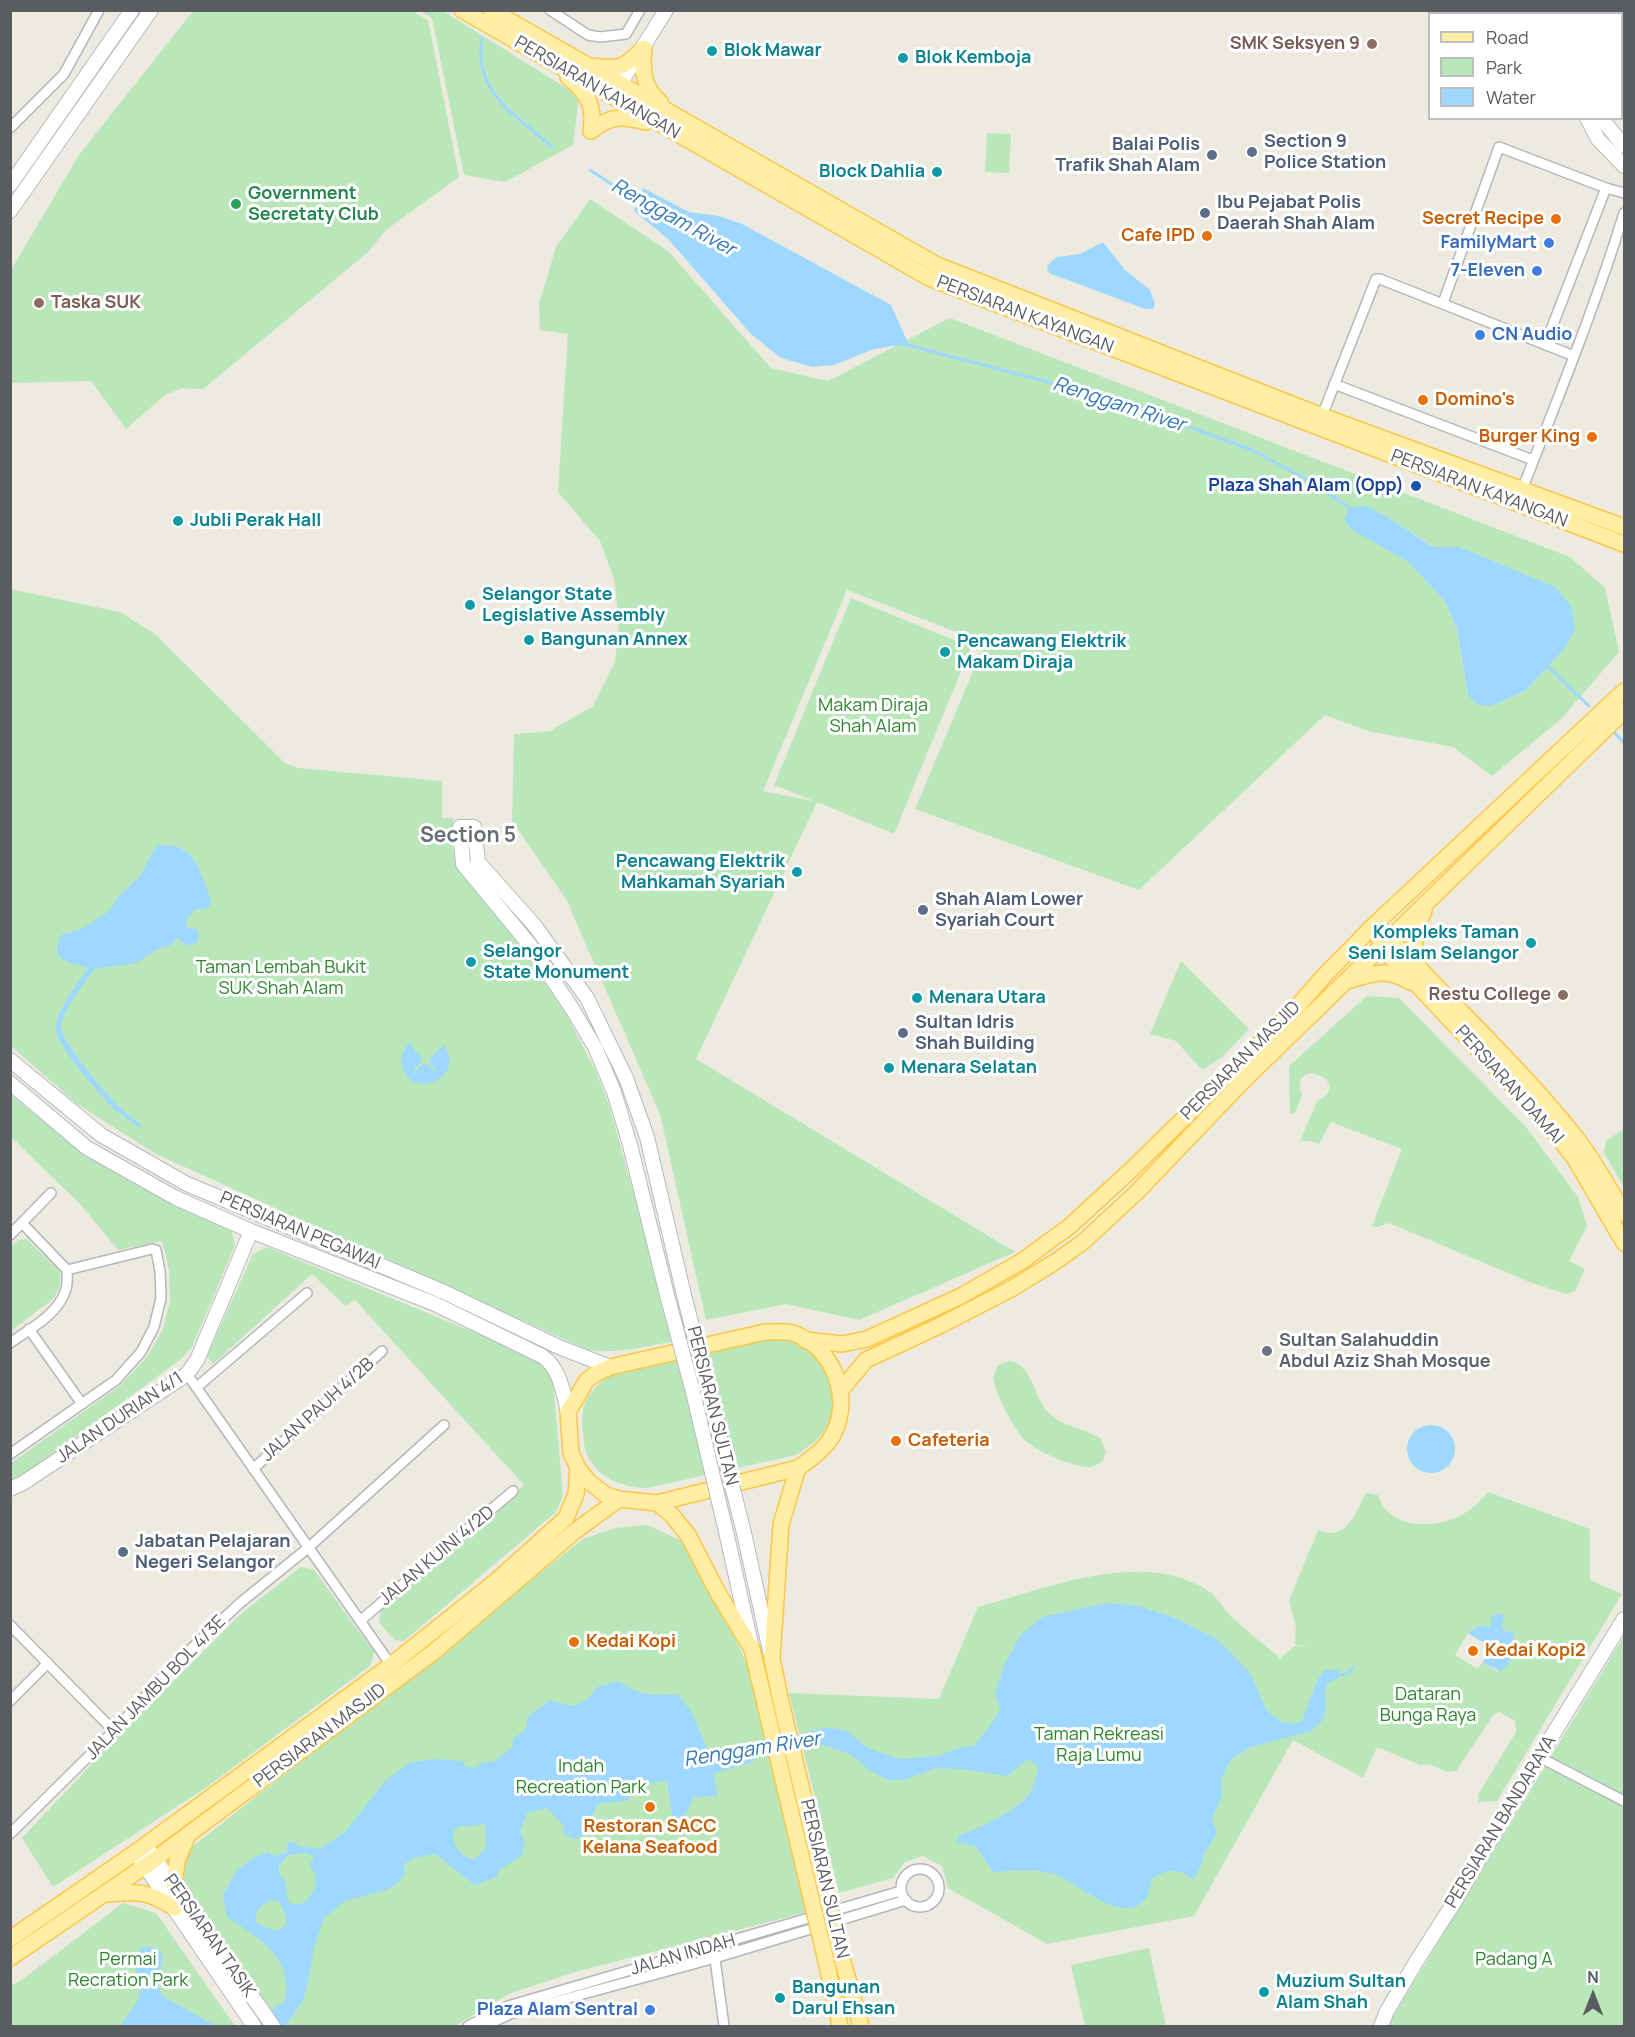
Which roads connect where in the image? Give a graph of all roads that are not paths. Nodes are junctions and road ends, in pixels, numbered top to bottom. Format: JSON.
{"nodes":[{"id":1,"x":99,"y":10,"type":"edge"},
{"id":2,"x":132,"y":10,"type":"edge"},
{"id":3,"x":151,"y":10,"type":"edge"},
{"id":4,"x":462,"y":10,"type":"edge"},
{"id":5,"x":491,"y":10,"type":"edge"},
{"id":6,"x":550,"y":10,"type":"edge"},
{"id":7,"x":640,"y":10,"type":"edge"},
{"id":8,"x":666,"y":10,"type":"edge"},
{"id":9,"x":644,"y":48,"type":"junction"},
{"id":10,"x":547,"y":59,"type":"junction"},
{"id":11,"x":583,"y":64,"type":"junction"},
{"id":12,"x":616,"y":90,"type":"junction"},
{"id":13,"x":670,"y":111,"type":"junction"},
{"id":14,"x":1588,"y":120,"type":"edge"},
{"id":15,"x":1603,"y":120,"type":"edge"},
{"id":16,"x":663,"y":126,"type":"junction"},
{"id":17,"x":10,"y":128,"type":"edge"},
{"id":18,"x":1624,"y":146,"type":"edge"},
{"id":19,"x":1624,"y":166,"type":"edge"},
{"id":20,"x":10,"y":185,"type":"edge"},
{"id":21,"x":1606,"y":188,"type":"junction"},
{"id":22,"x":1624,"y":193,"type":"edge"},
{"id":23,"x":10,"y":211,"type":"edge"},
{"id":24,"x":1624,"y":213,"type":"edge"},
{"id":25,"x":1443,"y":303,"type":"junction"},
{"id":26,"x":1545,"y":345,"type":"junction"},
{"id":27,"x":1574,"y":356,"type":"junction"},
{"id":28,"x":1334,"y":384,"type":"junction"},
{"id":29,"x":1322,"y":416,"type":"junction"},
{"id":30,"x":1533,"y":460,"type":"junction"},
{"id":31,"x":1522,"y":489,"type":"junction"},
{"id":32,"x":1624,"y":527,"type":"edge"},
{"id":33,"x":1624,"y":544,"type":"edge"},
{"id":34,"x":1624,"y":692,"type":"edge"},
{"id":35,"x":1624,"y":711,"type":"edge"},
{"id":36,"x":1419,"y":885,"type":"junction"},
{"id":37,"x":1427,"y":904,"type":"junction"},
{"id":38,"x":1385,"y":941,"type":"junction"},
{"id":39,"x":1419,"y":968,"type":"junction"},
{"id":40,"x":1348,"y":981,"type":"junction"},
{"id":41,"x":1416,"y":985,"type":"junction"},
{"id":42,"x":1297,"y":1007,"type":"junction"},
{"id":43,"x":10,"y":1060,"type":"edge"},
{"id":44,"x":10,"y":1083,"type":"edge"},
{"id":45,"x":1578,"y":1153,"type":"junction"},
{"id":46,"x":51,"y":1193,"type":"dead end"},
{"id":47,"x":1624,"y":1214,"type":"edge"},
{"id":48,"x":22,"y":1222,"type":"junction"},
{"id":49,"x":251,"y":1231,"type":"junction"},
{"id":50,"x":10,"y":1235,"type":"edge"},
{"id":51,"x":1624,"y":1243,"type":"edge"},
{"id":52,"x":68,"y":1270,"type":"junction"},
{"id":53,"x":307,"y":1293,"type":"dead end"},
{"id":54,"x":29,"y":1329,"type":"junction"},
{"id":55,"x":805,"y":1340,"type":"junction"},
{"id":56,"x":10,"y":1343,"type":"edge"},
{"id":57,"x":382,"y":1351,"type":"dead end"},
{"id":58,"x":610,"y":1366,"type":"junction"},
{"id":59,"x":187,"y":1374,"type":"junction"},
{"id":60,"x":197,"y":1388,"type":"junction"},
{"id":61,"x":841,"y":1390,"type":"junction"},
{"id":62,"x":82,"y":1404,"type":"junction"},
{"id":63,"x":568,"y":1412,"type":"junction"},
{"id":64,"x":444,"y":1425,"type":"dead end"},
{"id":65,"x":10,"y":1454,"type":"edge"},
{"id":66,"x":578,"y":1468,"type":"junction"},
{"id":67,"x":798,"y":1468,"type":"junction"},
{"id":68,"x":254,"y":1469,"type":"junction"},
{"id":69,"x":10,"y":1489,"type":"edge"},
{"id":70,"x":513,"y":1491,"type":"dead end"},
{"id":71,"x":619,"y":1500,"type":"junction"},
{"id":72,"x":657,"y":1503,"type":"junction"},
{"id":73,"x":308,"y":1548,"type":"junction"},
{"id":74,"x":1624,"y":1619,"type":"edge"},
{"id":75,"x":361,"y":1620,"type":"junction"},
{"id":76,"x":10,"y":1625,"type":"edge"},
{"id":77,"x":752,"y":1649,"type":"junction"},
{"id":78,"x":772,"y":1659,"type":"junction"},
{"id":79,"x":48,"y":1663,"type":"junction"},
{"id":80,"x":391,"y":1665,"type":"junction"},
{"id":81,"x":10,"y":1701,"type":"edge"},
{"id":82,"x":114,"y":1731,"type":"junction"},
{"id":83,"x":1539,"y":1757,"type":"junction"},
{"id":84,"x":1624,"y":1801,"type":"edge"},
{"id":85,"x":10,"y":1834,"type":"edge"},
{"id":86,"x":188,"y":1835,"type":"junction"},
{"id":87,"x":140,"y":1849,"type":"junction"},
{"id":88,"x":150,"y":1863,"type":"junction"},
{"id":89,"x":174,"y":1887,"type":"junction"},
{"id":90,"x":103,"y":1895,"type":"junction"},
{"id":91,"x":175,"y":1908,"type":"junction"},
{"id":92,"x":10,"y":1939,"type":"edge"},
{"id":93,"x":708,"y":1948,"type":"junction"},
{"id":94,"x":10,"y":1958,"type":"edge"},
{"id":95,"x":715,"y":1958,"type":"junction"},
{"id":96,"x":722,"y":2015,"type":"junction"},
{"id":97,"x":838,"y":2024,"type":"edge"},
{"id":98,"x":254,"y":2026,"type":"edge"},
{"id":99,"x":273,"y":2026,"type":"edge"},
{"id":100,"x":468,"y":2026,"type":"edge"},
{"id":101,"x":485,"y":2026,"type":"edge"},
{"id":102,"x":724,"y":2026,"type":"edge"},
{"id":103,"x":729,"y":2026,"type":"edge"},
{"id":104,"x":861,"y":2026,"type":"edge"},
{"id":105,"x":1381,"y":2026,"type":"edge"}],
"edges":[{"from":1,"to":17,"type":"street"},
{"from":2,"to":20,"type":"main road"},
{"from":3,"to":23,"type":"main road"},
{"from":4,"to":10,"type":"main road","name":"PERSIARAN KAYANGAN"},
{"from":5,"to":11,"type":"main road","name":"PERSIARAN KAYANGAN"},
{"from":6,"to":7,"type":"street"},
{"from":8,"to":9,"type":"main road"},
{"from":9,"to":11,"type":"main road"},
{"from":9,"to":12,"type":"main road"},
{"from":9,"to":13,"type":"main road"},
{"from":10,"to":12,"type":"main road","name":"PERSIARAN KAYANGAN"},
{"from":10,"to":16,"type":"main road"},
{"from":11,"to":12,"type":"main road","name":"PERSIARAN KAYANGAN"},
{"from":12,"to":13,"type":"main road","name":"PERSIARAN KAYANGAN"},
{"from":12,"to":16,"type":"main road","name":"PERSIARAN KAYANGAN"},
{"from":13,"to":29,"type":"main road","name":"PERSIARAN KAYANGAN"},
{"from":14,"to":19,"type":"main road"},
{"from":15,"to":18,"type":"main road"},
{"from":16,"to":33,"type":"main road","name":"PERSIARAN KAYANGAN"},
{"from":21,"to":22,"type":"street"},
{"from":21,"to":25,"type":"street"},
{"from":21,"to":26,"type":"street"},
{"from":24,"to":27,"type":"street"},
{"from":25,"to":26,"type":"street"},
{"from":25,"to":28,"type":"street"},
{"from":26,"to":27,"type":"street"},
{"from":27,"to":30,"type":"street"},
{"from":28,"to":29,"type":"street"},
{"from":28,"to":30,"type":"street"},
{"from":29,"to":31,"type":"main road","name":"PERSIARAN KAYANGAN"},
{"from":30,"to":31,"type":"street"},
{"from":31,"to":32,"type":"main road","name":"PERSIARAN KAYANGAN"},
{"from":34,"to":36,"type":"main road","name":"PERSIARAN MASJID"},
{"from":35,"to":37,"type":"main road","name":"PERSIARAN MASJID"},
{"from":36,"to":38,"type":"main road"},
{"from":36,"to":42,"type":"main road","name":"PERSIARAN MASJID"},
{"from":37,"to":38,"type":"main road","name":"PERSIARAN MASJID"},
{"from":37,"to":39,"type":"main road"},
{"from":38,"to":39,"type":"main road","name":"PERSIARAN DAMAI"},
{"from":38,"to":40,"type":"main road","name":"PERSIARAN MASJID"},
{"from":38,"to":41,"type":"main road","name":"PERSIARAN DAMAI"},
{"from":38,"to":42,"type":"main road"},
{"from":39,"to":45,"type":"main road","name":"PERSIARAN DAMAI"},
{"from":40,"to":41,"type":"main road"},
{"from":40,"to":61,"type":"main road","name":"PERSIARAN MASJID"},
{"from":41,"to":45,"type":"main road","name":"PERSIARAN DAMAI"},
{"from":42,"to":55,"type":"main road","name":"PERSIARAN MASJID"},
{"from":43,"to":58,"type":"main road","name":"PERSIARAN PEGAWAI"},
{"from":44,"to":49,"type":"main road","name":"PERSIARAN PEGAWAI"},
{"from":45,"to":47,"type":"main road","name":"PERSIARAN DAMAI"},
{"from":45,"to":51,"type":"main road","name":"PERSIARAN DAMAI"},
{"from":46,"to":48,"type":"street"},
{"from":48,"to":50,"type":"street"},
{"from":48,"to":52,"type":"street"},
{"from":49,"to":59,"type":"main road","name":"JALAN DURIAN 4/1"},
{"from":49,"to":63,"type":"main road","name":"PERSIARAN PEGAWAI"},
{"from":52,"to":54,"type":"street"},
{"from":52,"to":62,"type":"street"},
{"from":53,"to":60,"type":"street"},
{"from":54,"to":56,"type":"street"},
{"from":54,"to":62,"type":"street"},
{"from":55,"to":58,"type":"main road","name":"PERSIARAN MASJID"},
{"from":55,"to":61,"type":"main road"},
{"from":57,"to":68,"type":"street","name":"JALAN PAUH 4/2B"},
{"from":58,"to":63,"type":"main road"},
{"from":59,"to":60,"type":"street"},
{"from":59,"to":69,"type":"main road","name":"JALAN DURIAN 4/1"},
{"from":60,"to":68,"type":"street"},
{"from":61,"to":67,"type":"main road"},
{"from":62,"to":65,"type":"street"},
{"from":63,"to":66,"type":"main road"},
{"from":64,"to":73,"type":"street","name":"JALAN JAMBU BOL 4/3E"},
{"from":66,"to":71,"type":"main road"},
{"from":66,"to":80,"type":"main road","name":"PERSIARAN MASJID"},
{"from":67,"to":72,"type":"main road"},
{"from":67,"to":78,"type":"main road"},
{"from":68,"to":73,"type":"street"},
{"from":70,"to":75,"type":"street","name":"JALAN KUINI 4/2D"},
{"from":71,"to":72,"type":"main road"},
{"from":71,"to":86,"type":"main road","name":"PERSIARAN MASJID"},
{"from":72,"to":77,"type":"main road"},
{"from":73,"to":75,"type":"street"},
{"from":73,"to":82,"type":"street","name":"JALAN JAMBU BOL 4/3E"},
{"from":74,"to":83,"type":"main road","name":"PERSIARAN BANDARAYA"},
{"from":75,"to":80,"type":"street"},
{"from":76,"to":79,"type":"street"},
{"from":77,"to":78,"type":"main road","name":"PERSIARAN SULTAN","bridge":true},
{"from":77,"to":97,"type":"main road","name":"PERSIARAN SULTAN","bridge":true},
{"from":78,"to":104,"type":"main road","name":"PERSIARAN SULTAN","bridge":true},
{"from":79,"to":81,"type":"street"},
{"from":79,"to":82,"type":"street"},
{"from":80,"to":87,"type":"main road","name":"PERSIARAN MASJID"},
{"from":82,"to":85,"type":"street","name":"JALAN JAMBU BOL 4/3E"},
{"from":83,"to":84,"type":"street"},
{"from":83,"to":105,"type":"main road","name":"PERSIARAN BANDARAYA"},
{"from":86,"to":88,"type":"main road","name":"PERSIARAN MASJID"},
{"from":86,"to":89,"type":"main road"},
{"from":87,"to":88,"type":"main road","name":"PERSIARAN TASIK"},
{"from":87,"to":92,"type":"main road","name":"PERSIARAN MASJID"},
{"from":88,"to":89,"type":"main road","name":"PERSIARAN TASIK"},
{"from":88,"to":90,"type":"main road","name":"PERSIARAN MASJID"},
{"from":88,"to":91,"type":"main road","name":"PERSIARAN TASIK"},
{"from":89,"to":99,"type":"main road","name":"PERSIARAN TASIK"},
{"from":90,"to":91,"type":"main road"},
{"from":90,"to":94,"type":"main road","name":"PERSIARAN MASJID"},
{"from":91,"to":98,"type":"main road","name":"PERSIARAN TASIK"},
{"from":93,"to":95,"type":"street"},
{"from":93,"to":95,"type":"street","name":"JALAN INDAH"},
{"from":93,"to":100,"type":"street","name":"JALAN INDAH"},
{"from":95,"to":96,"type":"street"},
{"from":95,"to":101,"type":"street","name":"JALAN INDAH"},
{"from":96,"to":102,"type":"street"},
{"from":96,"to":103,"type":"street"}]}
